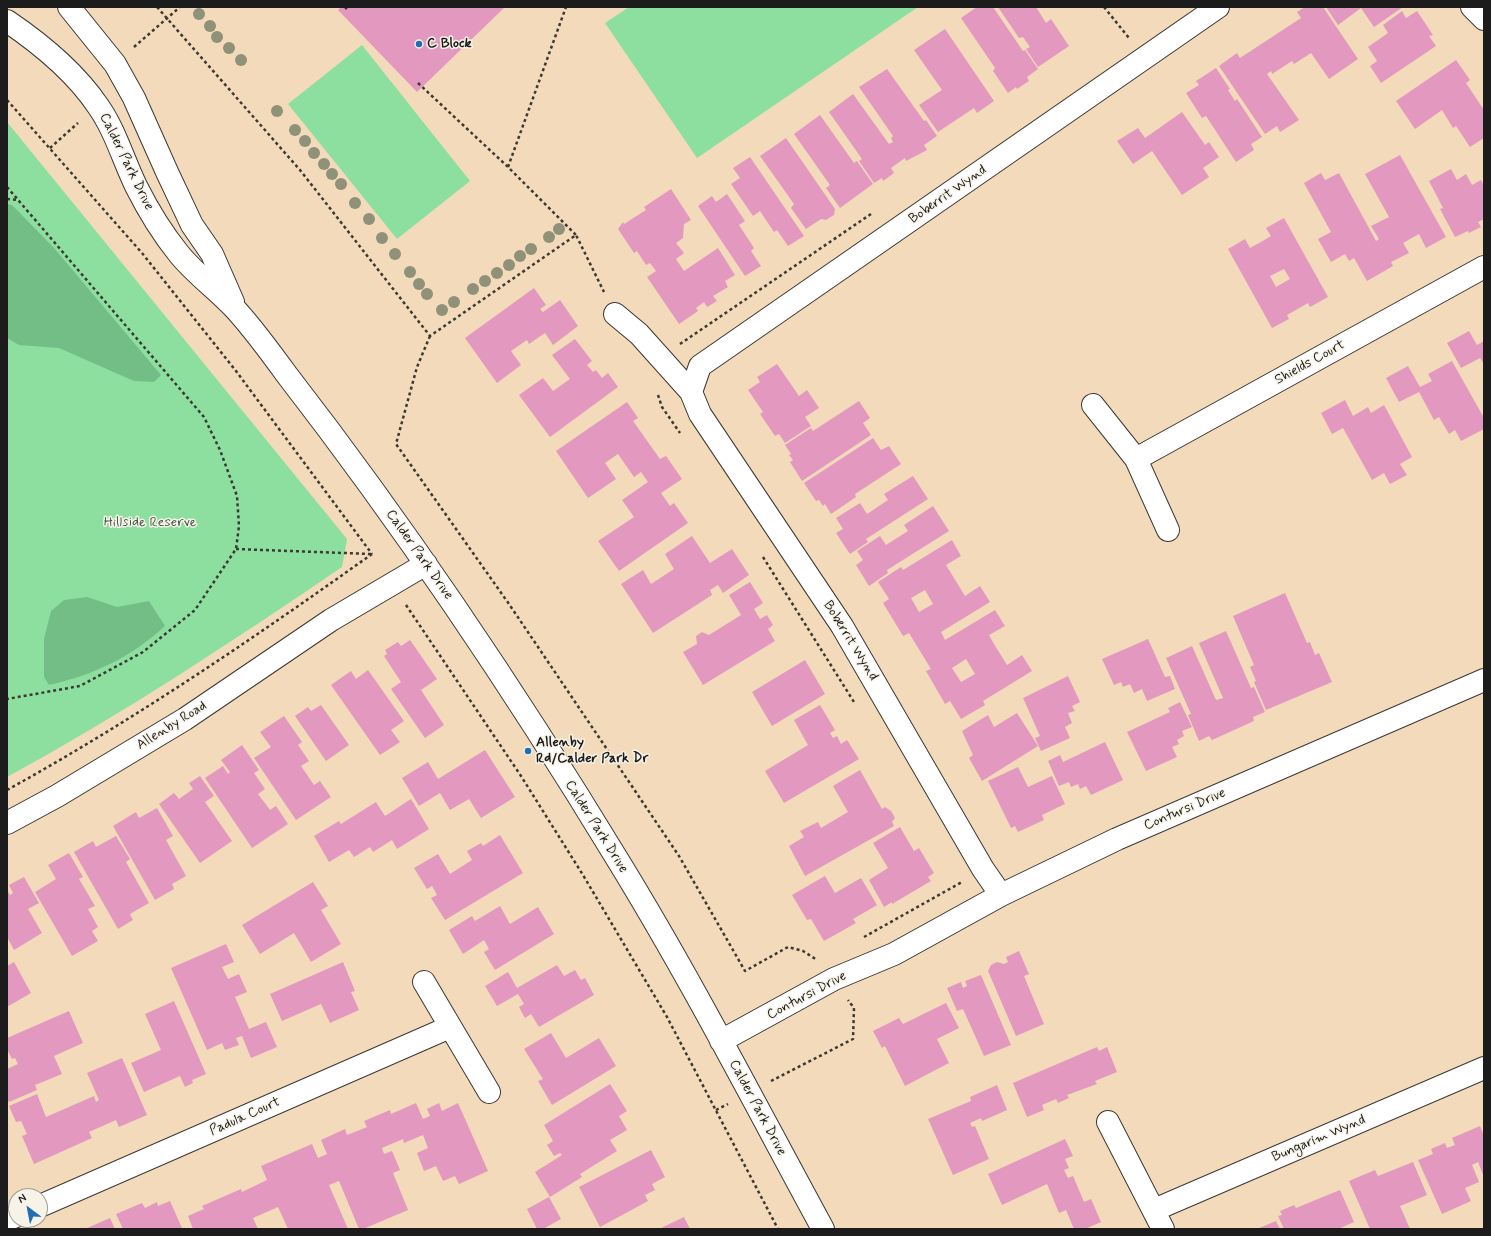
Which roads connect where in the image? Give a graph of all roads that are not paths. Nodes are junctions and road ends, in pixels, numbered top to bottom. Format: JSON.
{"nodes":[{"id":1,"x":69,"y":7,"type":"edge"},
{"id":2,"x":1218,"y":7,"type":"edge"},
{"id":3,"x":1472,"y":7,"type":"edge"},
{"id":4,"x":1484,"y":19,"type":"edge"},
{"id":5,"x":7,"y":21,"type":"edge"},
{"id":6,"x":1484,"y":268,"type":"edge"},
{"id":7,"x":236,"y":310,"type":"junction"},
{"id":8,"x":615,"y":314,"type":"road end"},
{"id":9,"x":691,"y":392,"type":"junction"},
{"id":10,"x":1093,"y":405,"type":"dead end"},
{"id":11,"x":1136,"y":459,"type":"junction"},
{"id":12,"x":1168,"y":530,"type":"dead end"},
{"id":13,"x":421,"y":556,"type":"junction"},
{"id":14,"x":1484,"y":680,"type":"edge"},
{"id":15,"x":7,"y":823,"type":"edge"},
{"id":16,"x":1001,"y":895,"type":"junction"},
{"id":17,"x":424,"y":982,"type":"dead end"},
{"id":18,"x":450,"y":1028,"type":"junction"},
{"id":19,"x":725,"y":1048,"type":"junction"},
{"id":20,"x":1484,"y":1068,"type":"edge"},
{"id":21,"x":489,"y":1092,"type":"dead end"},
{"id":22,"x":1108,"y":1122,"type":"dead end"},
{"id":23,"x":48,"y":1203,"type":"edge"},
{"id":24,"x":1158,"y":1219,"type":"edge"},
{"id":25,"x":823,"y":1229,"type":"edge"}],
"edges":[{"from":1,"to":7,"type":"street","name":"Calder Park Drive"},
{"from":2,"to":9,"type":"street","name":"Boberrit Wynd"},
{"from":3,"to":4,"type":"street"},
{"from":5,"to":7,"type":"street","name":"Calder Park Drive"},
{"from":6,"to":11,"type":"street","name":"Shields Court"},
{"from":7,"to":13,"type":"street","name":"Calder Park Drive"},
{"from":8,"to":9,"type":"street","name":"Boberrit Wynd"},
{"from":9,"to":16,"type":"street","name":"Boberrit Wynd"},
{"from":10,"to":11,"type":"street"},
{"from":11,"to":12,"type":"street"},
{"from":13,"to":15,"type":"street","name":"Allenby Road"},
{"from":13,"to":19,"type":"street","name":"Calder Park Drive"},
{"from":14,"to":16,"type":"street","name":"Contursi Drive"},
{"from":16,"to":19,"type":"street","name":"Contursi Drive"},
{"from":17,"to":18,"type":"street"},
{"from":18,"to":21,"type":"street"},
{"from":18,"to":23,"type":"street","name":"Padula Court"},
{"from":19,"to":25,"type":"street","name":"Calder Park Drive"},
{"from":20,"to":24,"type":"street","name":"Bungarim Wynd"},
{"from":22,"to":24,"type":"street","name":"Bungarim Wynd"}]}
